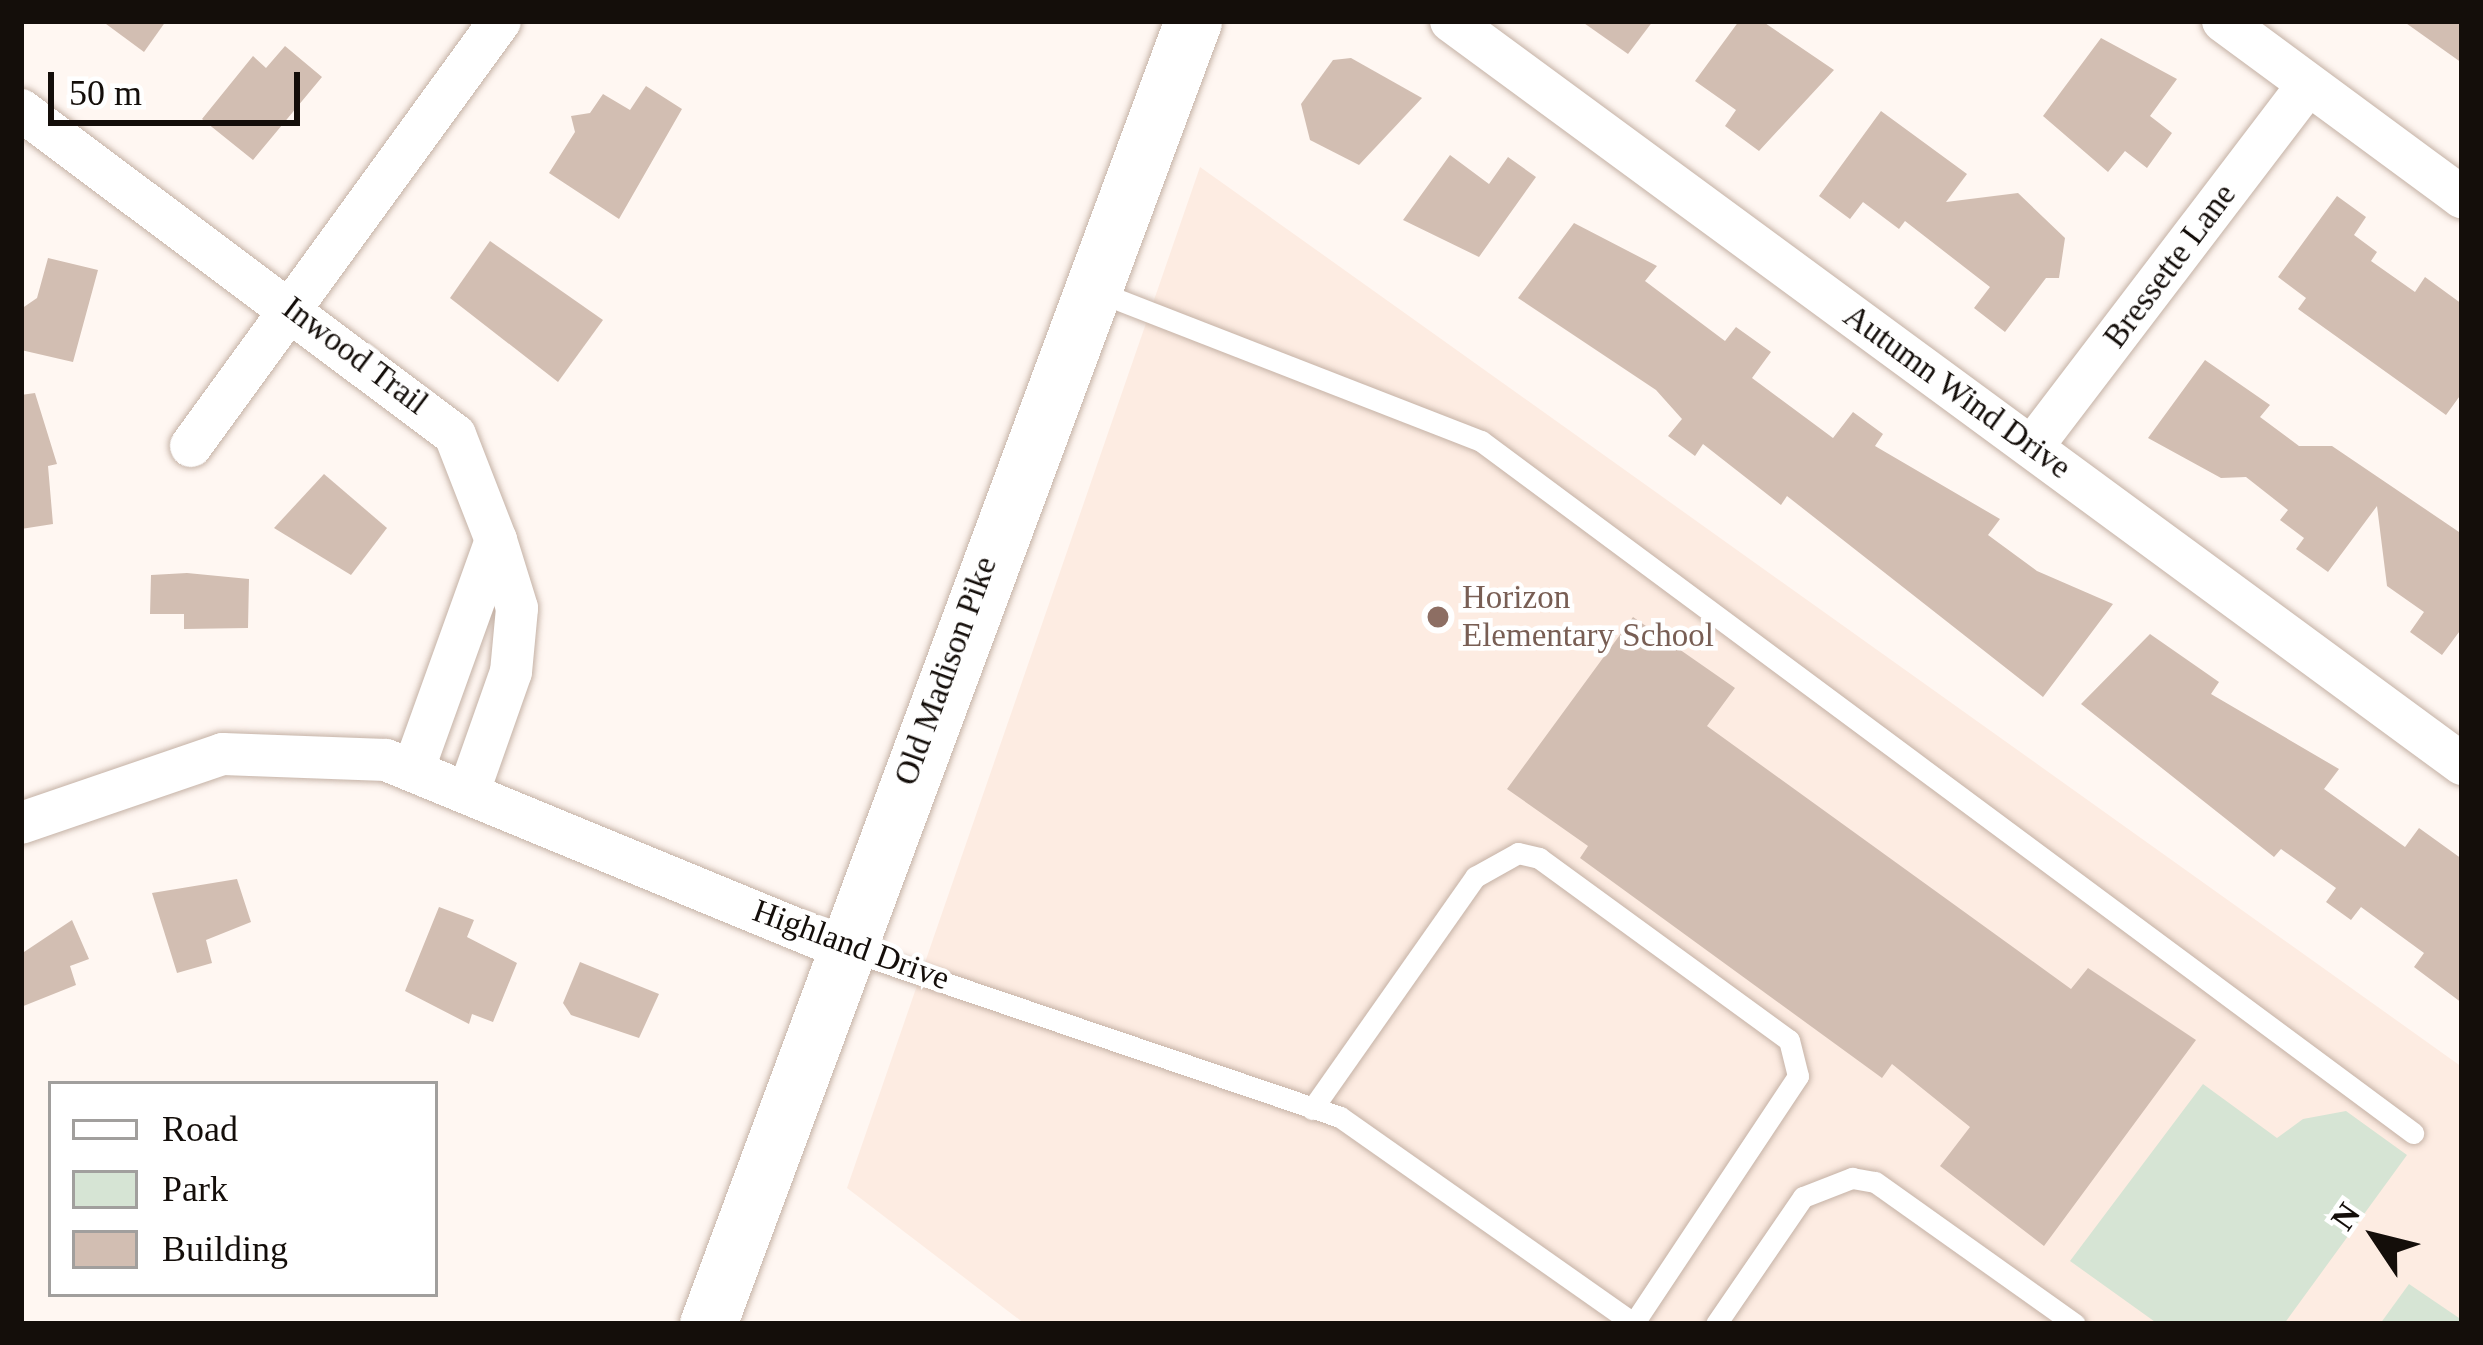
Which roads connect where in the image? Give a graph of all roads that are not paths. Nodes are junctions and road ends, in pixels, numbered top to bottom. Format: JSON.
{"nodes":[{"id":1,"x":500,"y":21,"type":"edge"},
{"id":2,"x":1193,"y":21,"type":"edge"},
{"id":3,"x":1451,"y":21,"type":"edge"},
{"id":4,"x":2223,"y":21,"type":"edge"},
{"id":5,"x":2308,"y":85,"type":"junction"},
{"id":6,"x":21,"y":110,"type":"edge"},
{"id":7,"x":2462,"y":197,"type":"edge"},
{"id":8,"x":1090,"y":288,"type":"junction"},
{"id":9,"x":297,"y":312,"type":"junction"},
{"id":10,"x":191,"y":446,"type":"dead end"},
{"id":11,"x":2032,"y":447,"type":"junction"},
{"id":12,"x":496,"y":539,"type":"junction"},
{"id":13,"x":2462,"y":764,"type":"edge"},
{"id":14,"x":413,"y":771,"type":"junction"},
{"id":15,"x":469,"y":791,"type":"junction"},
{"id":16,"x":21,"y":823,"type":"edge"},
{"id":17,"x":845,"y":950,"type":"junction"},
{"id":18,"x":1312,"y":1108,"type":"junction"},
{"id":19,"x":2413,"y":1133,"type":"dead end"},
{"id":20,"x":708,"y":1324,"type":"edge"},
{"id":21,"x":1634,"y":1324,"type":"edge"},
{"id":22,"x":1716,"y":1324,"type":"edge"},
{"id":23,"x":2075,"y":1324,"type":"edge"}],
"edges":[{"from":1,"to":9,"type":"street"},
{"from":2,"to":8,"type":"main road","name":"Old Madison Pike"},
{"from":3,"to":11,"type":"street","name":"Autumn Wind Drive"},
{"from":4,"to":5,"type":"street"},
{"from":5,"to":7,"type":"street"},
{"from":5,"to":11,"type":"street","name":"Bressette Lane"},
{"from":6,"to":9,"type":"street","name":"Inwood Trail"},
{"from":8,"to":17,"type":"main road","name":"Old Madison Pike"},
{"from":8,"to":19,"type":"lane"},
{"from":9,"to":10,"type":"street"},
{"from":9,"to":12,"type":"street","name":"Inwood Trail"},
{"from":11,"to":13,"type":"street","name":"Autumn Wind Drive"},
{"from":12,"to":14,"type":"street"},
{"from":12,"to":15,"type":"street","name":"Inwood Trail"},
{"from":14,"to":15,"type":"street","name":"Highland Drive"},
{"from":14,"to":16,"type":"street","name":"Highland Drive"},
{"from":15,"to":17,"type":"street","name":"Highland Drive"},
{"from":17,"to":18,"type":"lane","name":"Highland Drive"},
{"from":17,"to":20,"type":"main road","name":"Old Madison Pike"},
{"from":18,"to":21,"type":"lane","name":"Highland Drive"},
{"from":18,"to":21,"type":"lane"},
{"from":22,"to":23,"type":"lane"}]}
